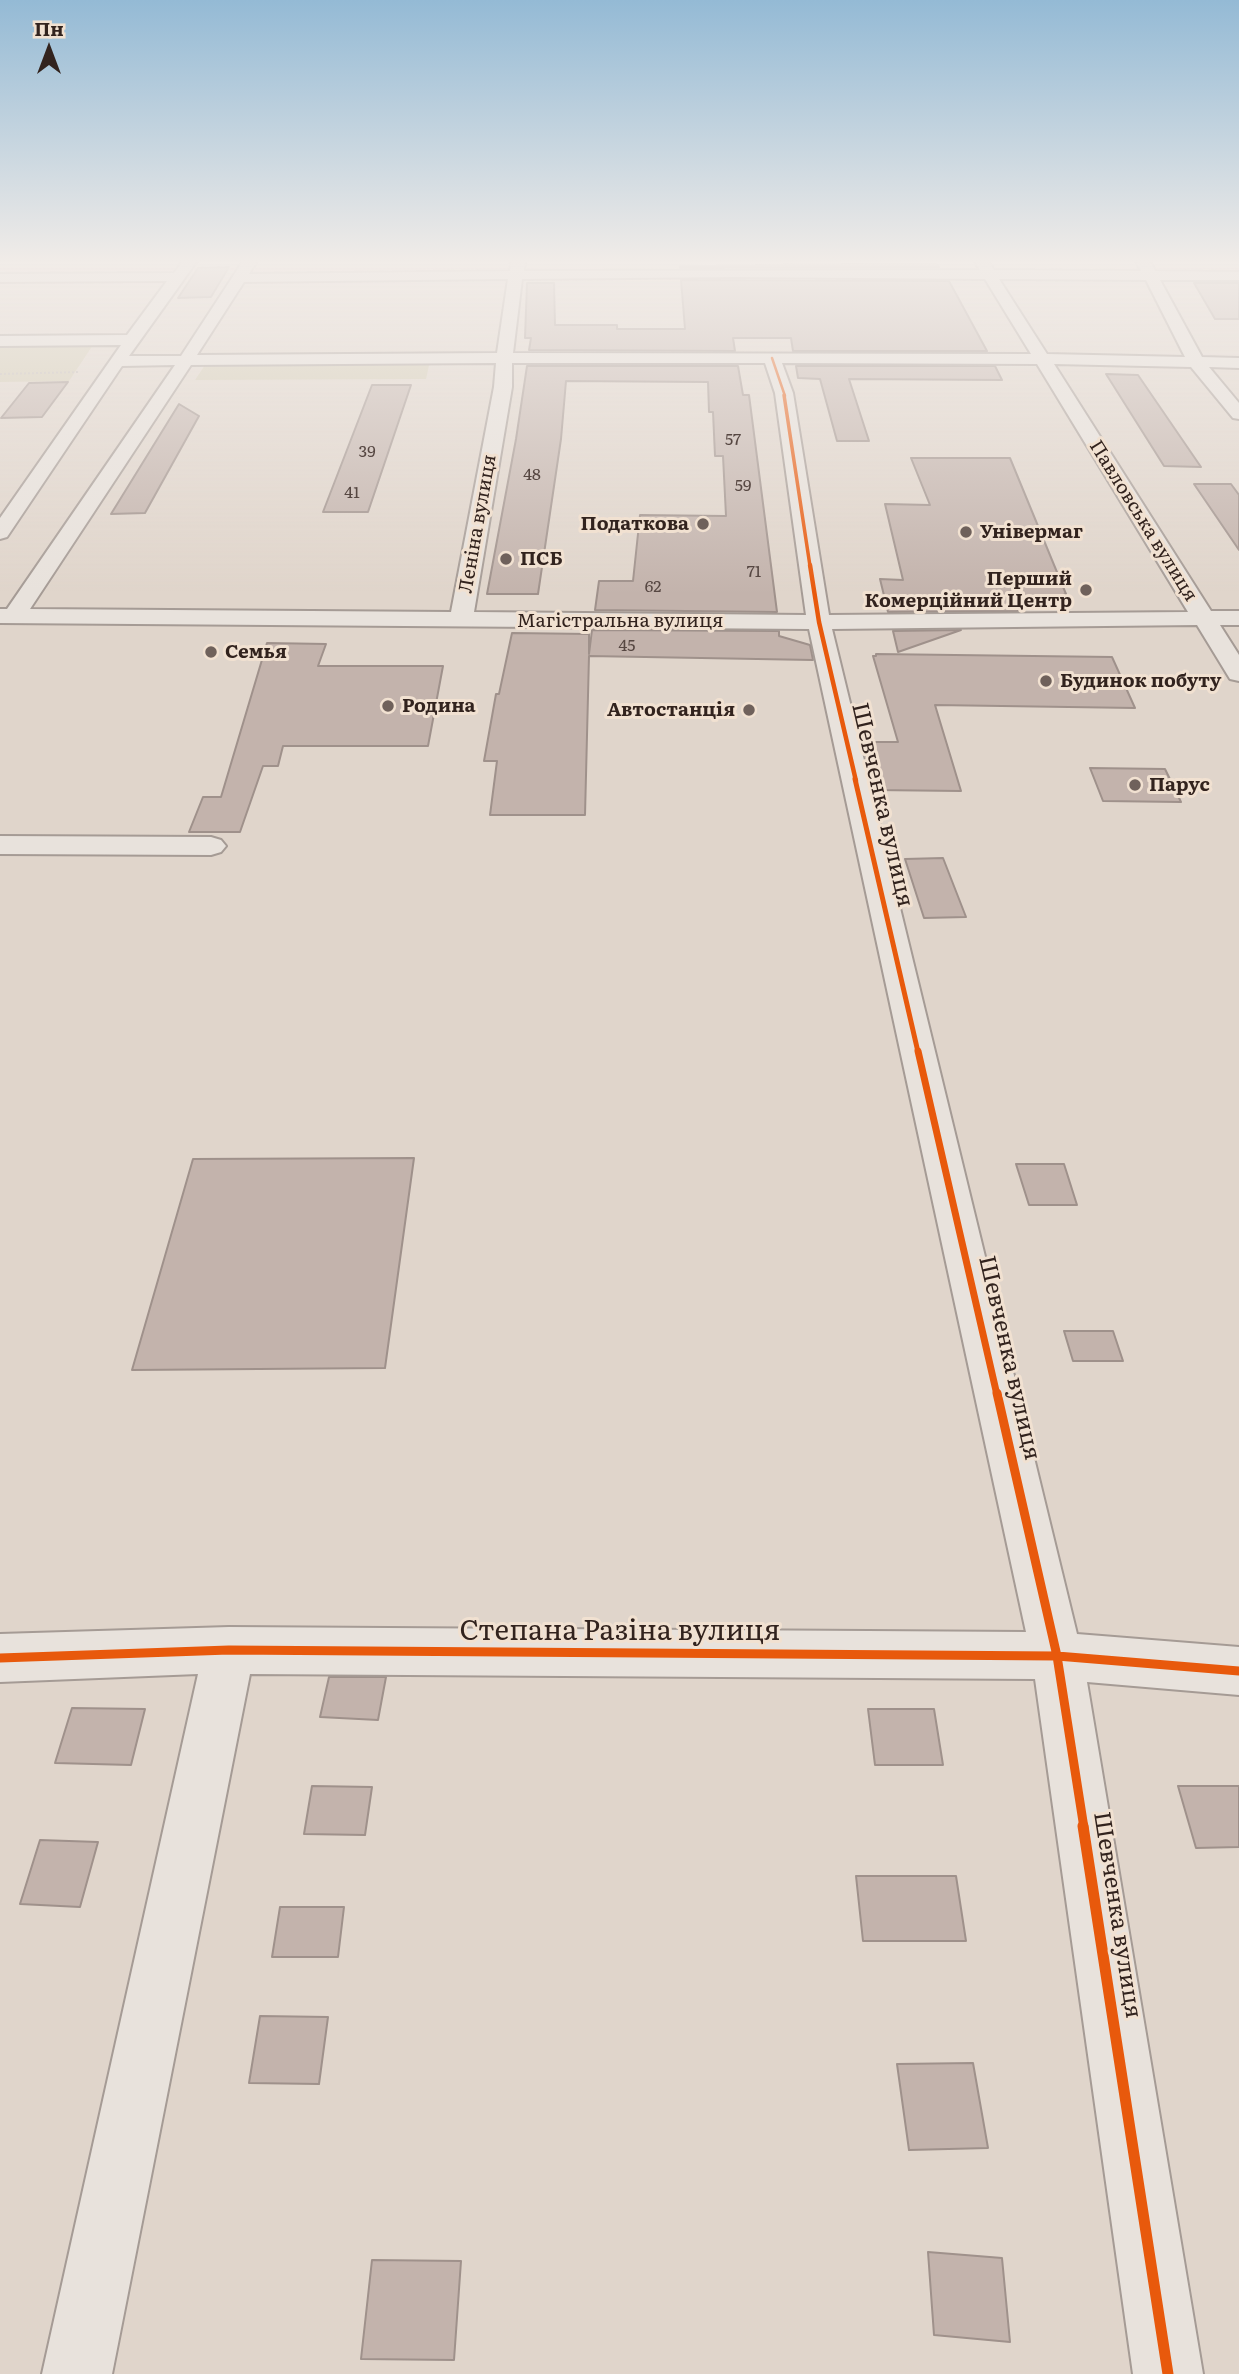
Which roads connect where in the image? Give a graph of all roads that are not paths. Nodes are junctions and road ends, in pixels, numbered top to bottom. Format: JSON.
{"nodes":[{"id":1,"x":112,"y":372,"type":"joint"},
{"id":2,"x":178,"y":372,"type":"edge"},
{"id":3,"x":504,"y":372,"type":"edge"},
{"id":4,"x":777,"y":372,"type":"edge"},
{"id":5,"x":1027,"y":372,"type":"edge"},
{"id":6,"x":1049,"y":372,"type":"edge"},
{"id":7,"x":1204,"y":372,"type":"edge"},
{"id":8,"x":1033,"y":382,"type":"dead end"},
{"id":9,"x":198,"y":383,"type":"dead end"},
{"id":10,"x":128,"y":384,"type":"dead end"},
{"id":11,"x":150,"y":384,"type":"dead end"},
{"id":12,"x":171,"y":384,"type":"junction"},
{"id":13,"x":1239,"y":414,"type":"edge"},
{"id":14,"x":0,"y":533,"type":"edge"},
{"id":15,"x":1140,"y":553,"type":"dead end"},
{"id":16,"x":7,"y":616,"type":"edge"},
{"id":17,"x":1194,"y":618,"type":"junction"},
{"id":18,"x":1239,"y":618,"type":"edge"},
{"id":19,"x":461,"y":620,"type":"junction"},
{"id":20,"x":819,"y":622,"type":"junction"},
{"id":21,"x":1239,"y":674,"type":"edge"},
{"id":22,"x":0,"y":845,"type":"edge"},
{"id":23,"x":211,"y":846,"type":"dead end"},
{"id":24,"x":229,"y":1650,"type":"junction"},
{"id":25,"x":1057,"y":1656,"type":"junction"},
{"id":26,"x":0,"y":1658,"type":"edge"},
{"id":27,"x":1239,"y":1671,"type":"edge"},
{"id":28,"x":77,"y":2374,"type":"edge"},
{"id":29,"x":1168,"y":2374,"type":"edge"}],
"edges":[{"from":1,"to":10,"type":"street"},
{"from":1,"to":14,"type":"street"},
{"from":2,"to":12,"type":"street"},
{"from":3,"to":19,"type":"street","name":"Леніна вулиця"},
{"from":4,"to":20,"type":"street","name":"Шевченка вулиця"},
{"from":5,"to":8,"type":"street"},
{"from":6,"to":17,"type":"street","name":"Павловська вулиця"},
{"from":7,"to":13,"type":"street"},
{"from":9,"to":12,"type":"street"},
{"from":11,"to":12,"type":"street"},
{"from":12,"to":16,"type":"street"},
{"from":15,"to":17,"type":"street","name":"Павловська вулиця"},
{"from":16,"to":19,"type":"street","name":"Магістральна вулиця"},
{"from":17,"to":18,"type":"street","name":"Магістральна вулиця"},
{"from":17,"to":20,"type":"street","name":"Магістральна вулиця"},
{"from":17,"to":21,"type":"street","name":"Павловська вулиця"},
{"from":19,"to":20,"type":"street","name":"Магістральна вулиця"},
{"from":20,"to":25,"type":"street","name":"Шевченка вулиця"},
{"from":22,"to":23,"type":"street"},
{"from":24,"to":25,"type":"street","name":"Степана Разіна вулиця"},
{"from":24,"to":26,"type":"street","name":"Степана Разіна вулиця"},
{"from":24,"to":28,"type":"street"},
{"from":25,"to":27,"type":"street","name":"Степана Разіна вулиця"},
{"from":25,"to":29,"type":"street","name":"Шевченка вулиця"}]}
